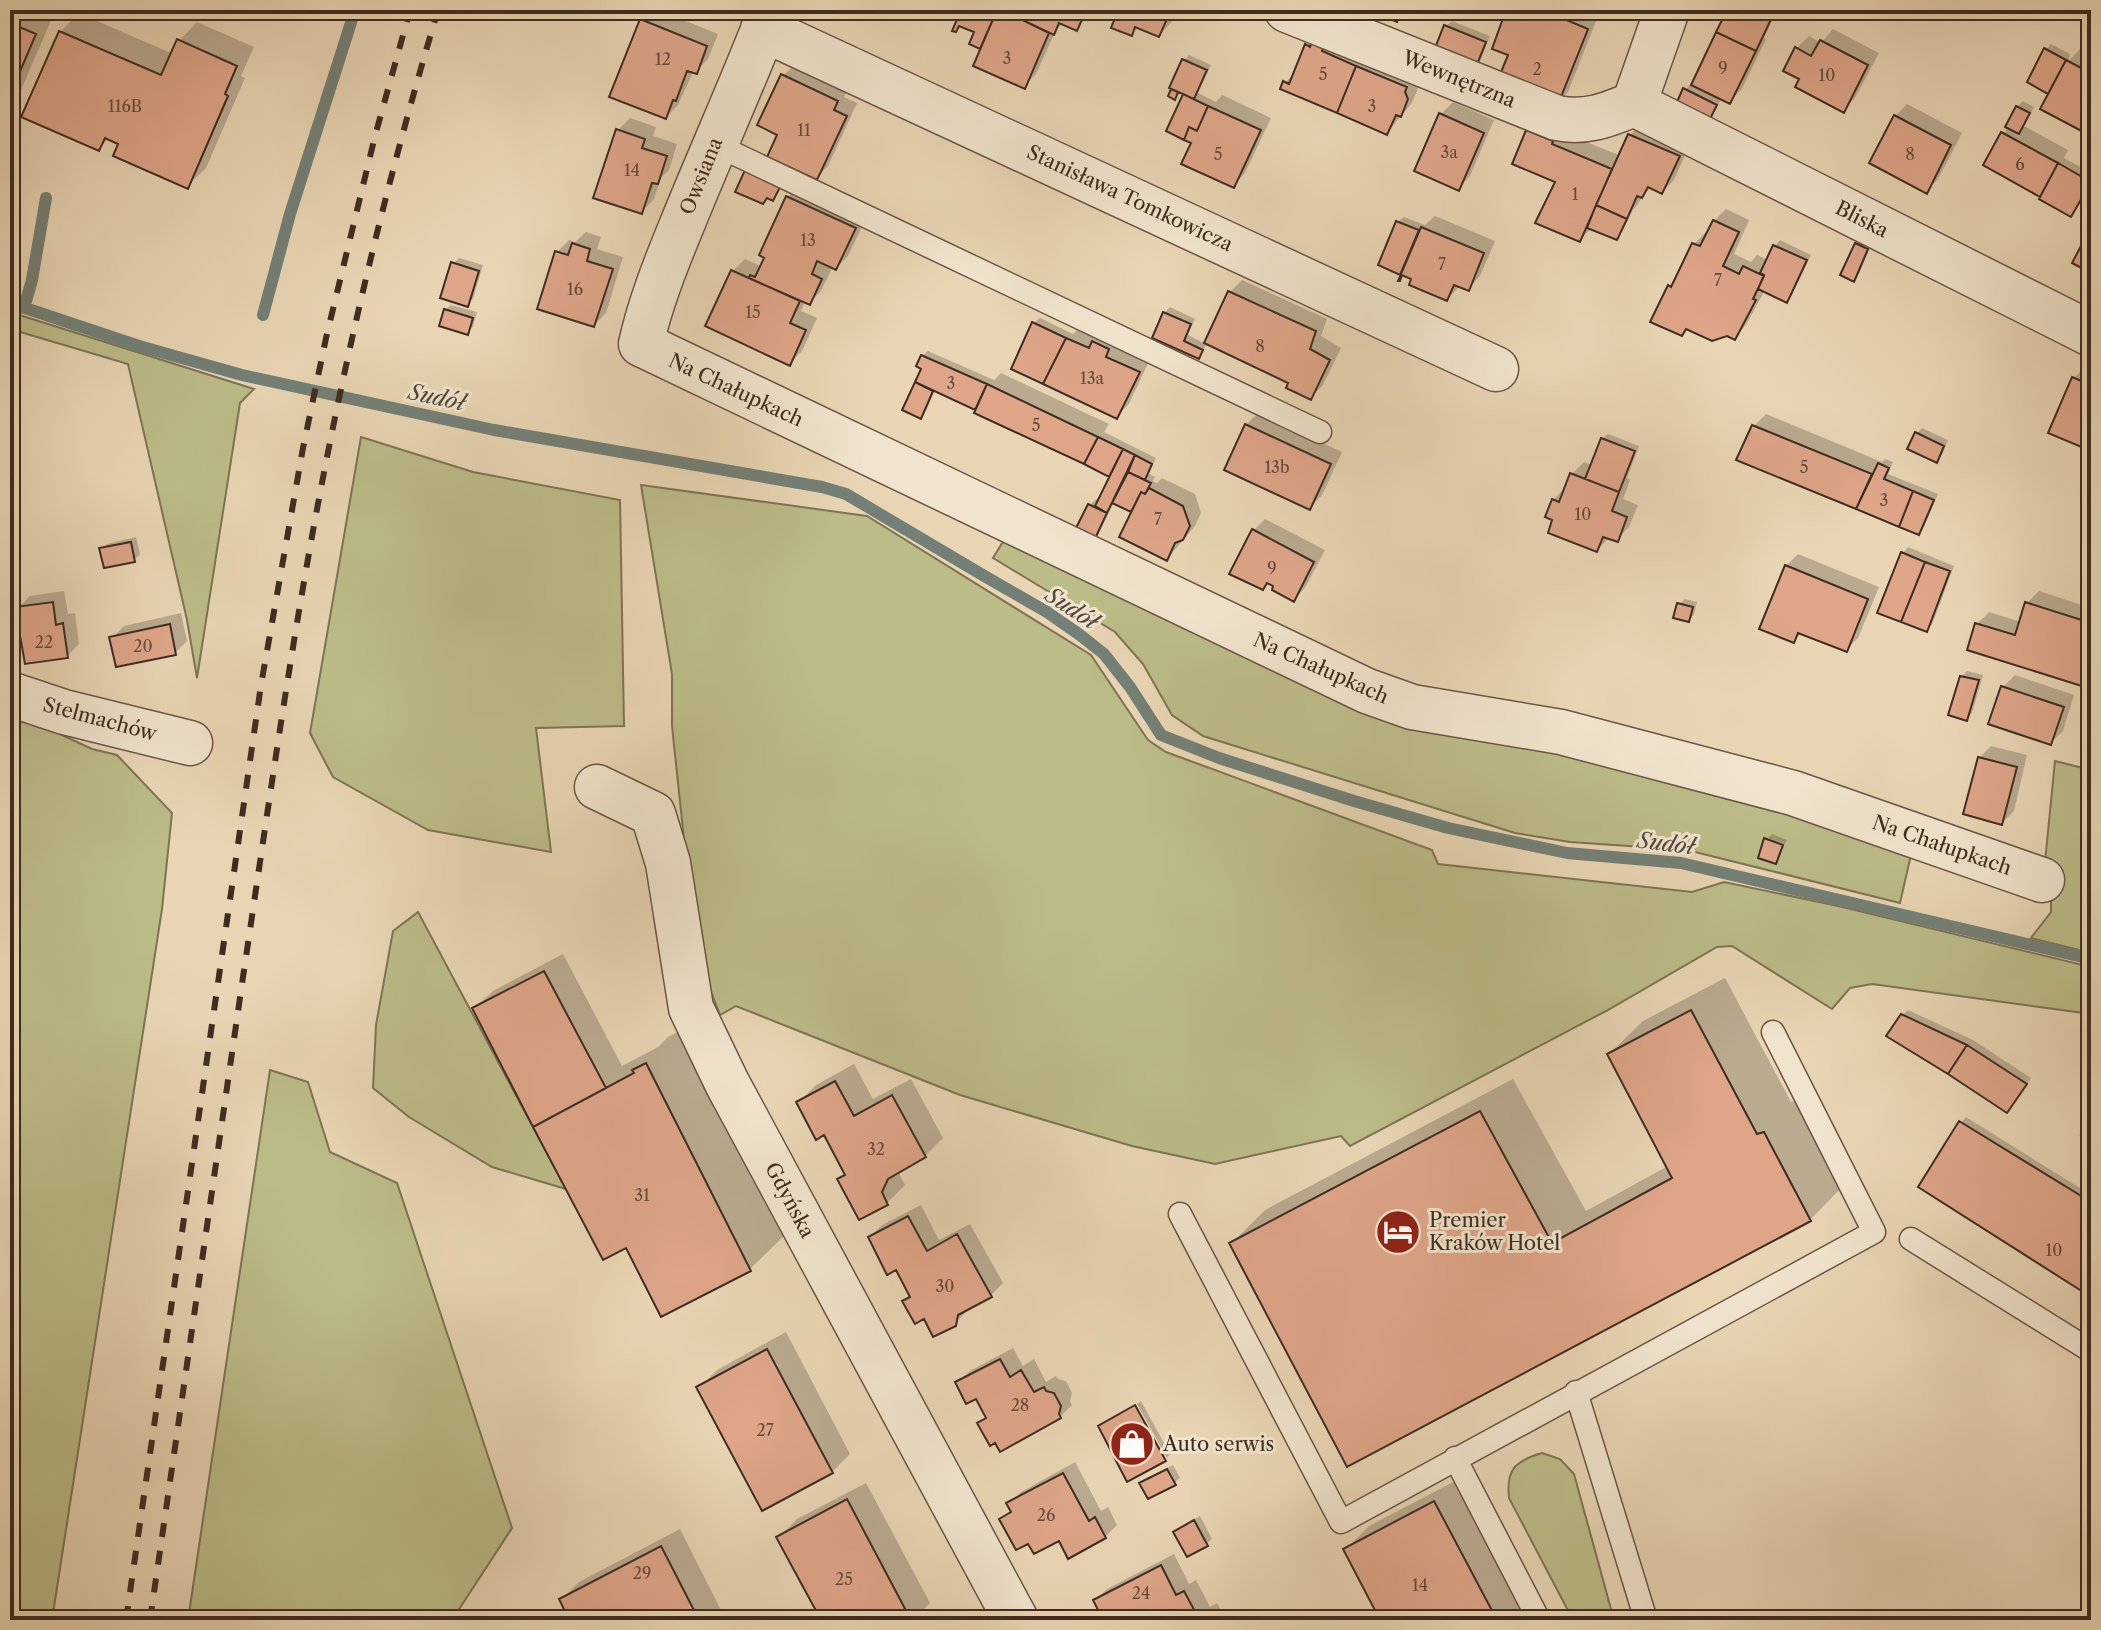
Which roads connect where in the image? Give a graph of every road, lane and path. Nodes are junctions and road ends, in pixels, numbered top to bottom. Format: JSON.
{"nodes":[{"id":1,"x":1287,"y":10,"type":"edge"},
{"id":2,"x":1667,"y":10,"type":"edge"},
{"id":3,"x":767,"y":19,"type":"edge"},
{"id":4,"x":1634,"y":104,"type":"junction"},
{"id":5,"x":714,"y":144,"type":"junction"},
{"id":6,"x":2091,"y":334,"type":"edge"},
{"id":7,"x":641,"y":344,"type":"joint"},
{"id":8,"x":1496,"y":369,"type":"dead end"},
{"id":9,"x":1320,"y":432,"type":"dead end"},
{"id":10,"x":10,"y":694,"type":"edge"},
{"id":11,"x":190,"y":743,"type":"dead end"},
{"id":12,"x":597,"y":787,"type":"dead end"},
{"id":13,"x":2042,"y":880,"type":"dead end"},
{"id":14,"x":1773,"y":1032,"type":"dead end"},
{"id":15,"x":1180,"y":1214,"type":"dead end"},
{"id":16,"x":1911,"y":1239,"type":"dead end"},
{"id":17,"x":2091,"y":1351,"type":"edge"},
{"id":18,"x":1576,"y":1392,"type":"junction"},
{"id":19,"x":1455,"y":1458,"type":"junction"},
{"id":20,"x":1016,"y":1620,"type":"edge"},
{"id":21,"x":1539,"y":1620,"type":"edge"},
{"id":22,"x":1646,"y":1620,"type":"edge"}],
"edges":[{"from":1,"to":4,"type":"street","name":"Wewnętrzna"},
{"from":2,"to":4,"type":"street"},
{"from":3,"to":5,"type":"street","name":"Owsiana"},
{"from":3,"to":8,"type":"street","name":"Stanisława Tomkowicza"},
{"from":4,"to":6,"type":"street","name":"Bliska"},
{"from":5,"to":7,"type":"street","name":"Owsiana"},
{"from":5,"to":9,"type":"lane"},
{"from":7,"to":13,"type":"street","name":"Na Chałupkach"},
{"from":10,"to":11,"type":"street","name":"Stelmachów"},
{"from":12,"to":20,"type":"street","name":"Gdyńska"},
{"from":14,"to":18,"type":"lane"},
{"from":15,"to":19,"type":"lane"},
{"from":16,"to":17,"type":"lane"},
{"from":18,"to":19,"type":"lane"},
{"from":18,"to":22,"type":"lane"},
{"from":19,"to":21,"type":"lane"}]}
